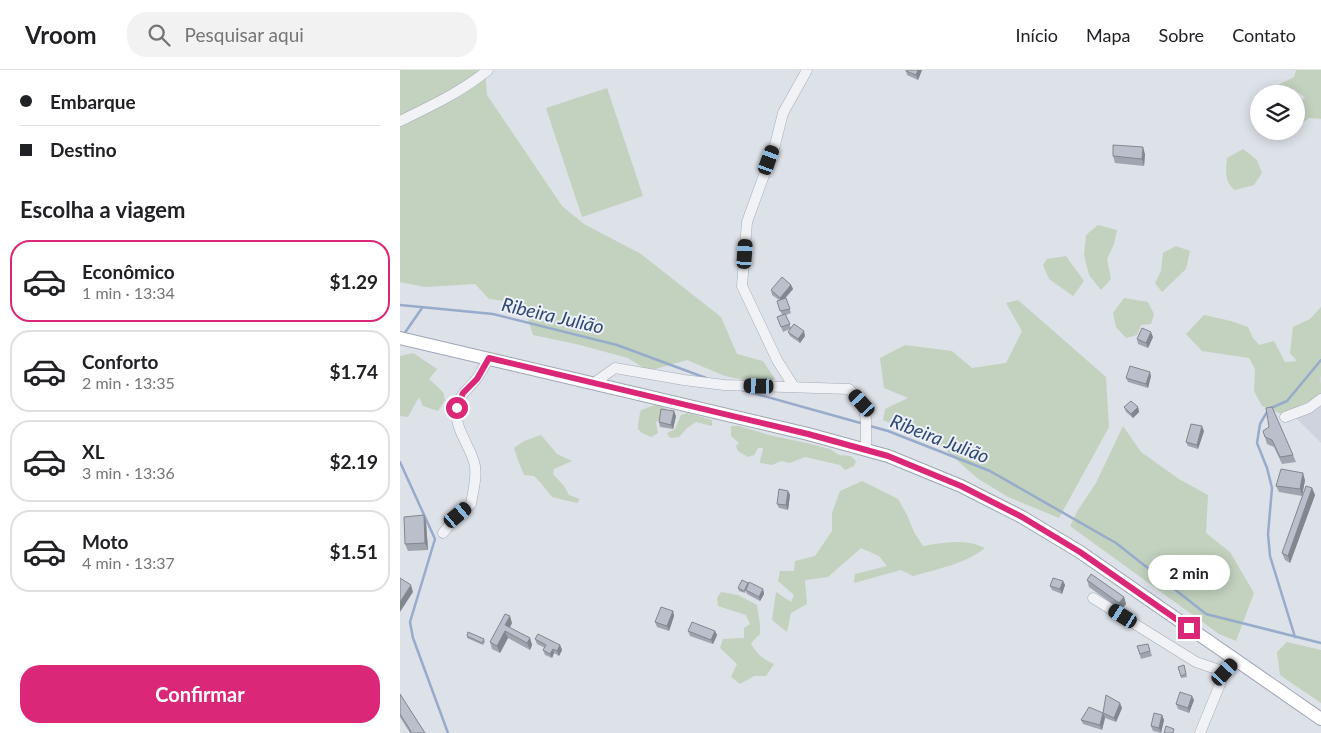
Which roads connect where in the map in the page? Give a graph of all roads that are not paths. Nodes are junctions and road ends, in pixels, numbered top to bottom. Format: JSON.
{"nodes":[{"id":1,"x":488,"y":70,"type":"edge"},
{"id":2,"x":807,"y":70,"type":"edge"},
{"id":3,"x":400,"y":121,"type":"edge"},
{"id":4,"x":400,"y":338,"type":"edge"},
{"id":5,"x":489,"y":358,"type":"junction"},
{"id":6,"x":594,"y":383,"type":"junction"},
{"id":7,"x":794,"y":387,"type":"junction"},
{"id":8,"x":1321,"y":399,"type":"edge"},
{"id":9,"x":1285,"y":417,"type":"dead end"},
{"id":10,"x":866,"y":450,"type":"junction"},
{"id":11,"x":442,"y":533,"type":"dead end"},
{"id":12,"x":1093,"y":598,"type":"dead end"},
{"id":13,"x":1236,"y":660,"type":"junction"},
{"id":14,"x":1225,"y":672,"type":"junction"},
{"id":15,"x":1321,"y":719,"type":"edge"},
{"id":16,"x":1200,"y":733,"type":"edge"}],
"edges":[{"from":1,"to":3,"type":"street"},
{"from":2,"to":7,"type":"street"},
{"from":4,"to":5,"type":"main road"},
{"from":5,"to":6,"type":"main road"},
{"from":5,"to":11,"type":"street"},
{"from":6,"to":7,"type":"street"},
{"from":6,"to":10,"type":"main road"},
{"from":7,"to":10,"type":"street"},
{"from":8,"to":9,"type":"street"},
{"from":10,"to":13,"type":"main road"},
{"from":12,"to":14,"type":"street"},
{"from":13,"to":14,"type":"street"},
{"from":13,"to":15,"type":"main road"},
{"from":14,"to":16,"type":"street"}]}
